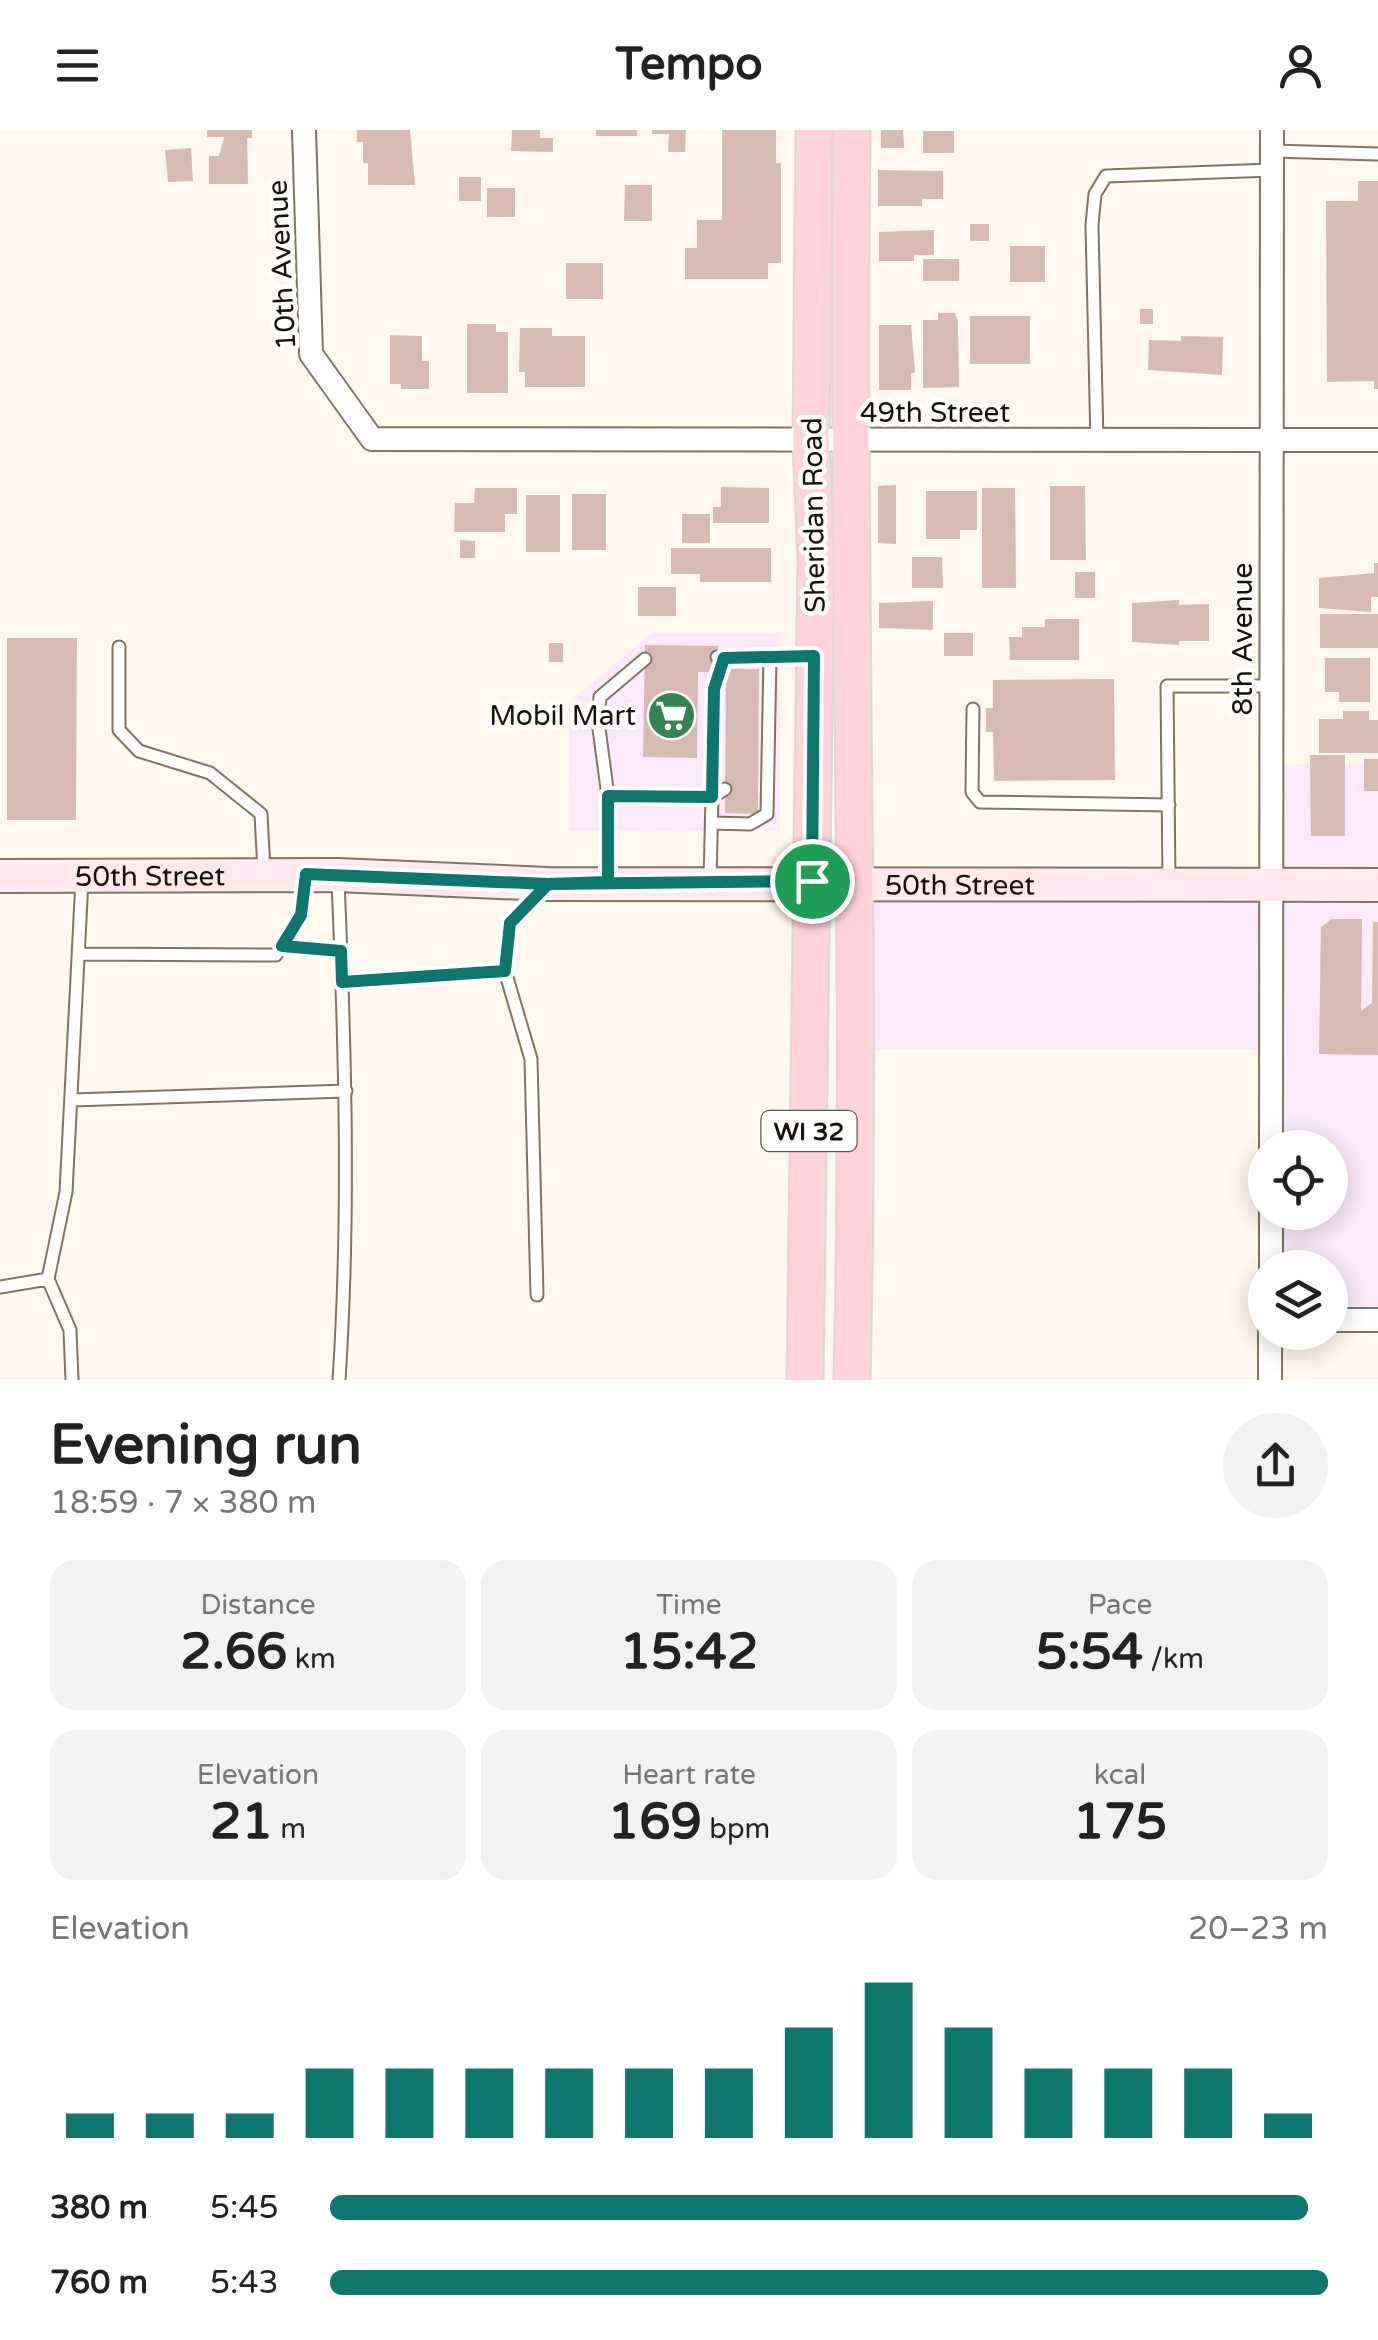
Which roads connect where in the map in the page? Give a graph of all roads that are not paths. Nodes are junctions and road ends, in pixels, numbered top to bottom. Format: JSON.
{"nodes":[{"id":1,"x":304,"y":130,"type":"edge"},
{"id":2,"x":814,"y":130,"type":"edge"},
{"id":3,"x":852,"y":130,"type":"edge"},
{"id":4,"x":1272,"y":151,"type":"edge"},
{"id":5,"x":1378,"y":154,"type":"edge"},
{"id":6,"x":372,"y":439,"type":"joint"},
{"id":7,"x":1272,"y":440,"type":"junction"},
{"id":8,"x":1378,"y":440,"type":"edge"},
{"id":9,"x":811,"y":442,"type":"junction"},
{"id":10,"x":848,"y":442,"type":"junction"},
{"id":11,"x":1098,"y":442,"type":"junction"},
{"id":12,"x":119,"y":647,"type":"dead end"},
{"id":13,"x":770,"y":656,"type":"junction"},
{"id":14,"x":814,"y":656,"type":"junction"},
{"id":15,"x":645,"y":659,"type":"dead end"},
{"id":16,"x":1272,"y":686,"type":"junction"},
{"id":17,"x":973,"y":709,"type":"dead end"},
{"id":18,"x":725,"y":789,"type":"dead end"},
{"id":19,"x":608,"y":796,"type":"junction"},
{"id":20,"x":712,"y":797,"type":"junction"},
{"id":21,"x":1168,"y":805,"type":"junction"},
{"id":22,"x":712,"y":822,"type":"junction"},
{"id":23,"x":322,"y":874,"type":"junction"},
{"id":24,"x":264,"y":875,"type":"junction"},
{"id":25,"x":0,"y":876,"type":"edge"},
{"id":26,"x":82,"y":876,"type":"junction"},
{"id":27,"x":812,"y":881,"type":"junction"},
{"id":28,"x":857,"y":881,"type":"junction"},
{"id":29,"x":608,"y":882,"type":"junction"},
{"id":30,"x":710,"y":882,"type":"junction"},
{"id":31,"x":1169,"y":882,"type":"junction"},
{"id":32,"x":1272,"y":882,"type":"junction"},
{"id":33,"x":548,"y":884,"type":"junction"},
{"id":34,"x":1378,"y":884,"type":"edge"},
{"id":35,"x":282,"y":946,"type":"junction"},
{"id":36,"x":341,"y":951,"type":"junction"},
{"id":37,"x":78,"y":954,"type":"junction"},
{"id":38,"x":505,"y":971,"type":"junction"},
{"id":39,"x":342,"y":982,"type":"junction"},
{"id":40,"x":346,"y":1091,"type":"junction"},
{"id":41,"x":72,"y":1100,"type":"junction"},
{"id":42,"x":1271,"y":1130,"type":"edge"},
{"id":43,"x":48,"y":1279,"type":"junction"},
{"id":44,"x":0,"y":1287,"type":"edge"},
{"id":45,"x":537,"y":1294,"type":"dead end"},
{"id":46,"x":1348,"y":1320,"type":"edge"},
{"id":47,"x":1378,"y":1320,"type":"edge"},
{"id":48,"x":1270,"y":1350,"type":"edge"},
{"id":49,"x":72,"y":1380,"type":"edge"},
{"id":50,"x":339,"y":1380,"type":"edge"},
{"id":51,"x":805,"y":1380,"type":"edge"},
{"id":52,"x":852,"y":1380,"type":"edge"},
{"id":53,"x":1270,"y":1380,"type":"edge"}],
"edges":[{"from":1,"to":6,"type":"street","name":"10th Avenue"},
{"from":2,"to":9,"type":"main road","name":"Sheridan Road","number":"WI 32"},
{"from":3,"to":10,"type":"main road","name":"Sheridan Road","number":"WI 32"},
{"from":4,"to":5,"type":"lane"},
{"from":4,"to":7,"type":"street","name":"8th Avenue"},
{"from":4,"to":11,"type":"lane"},
{"from":6,"to":9,"type":"street","name":"49th Street"},
{"from":7,"to":8,"type":"street","name":"49th Street"},
{"from":7,"to":11,"type":"street","name":"49th Street"},
{"from":7,"to":16,"type":"street","name":"8th Avenue"},
{"from":9,"to":10,"type":"street","name":"49th Street"},
{"from":9,"to":14,"type":"main road","name":"Sheridan Road","number":"WI 32"},
{"from":10,"to":11,"type":"street","name":"49th Street"},
{"from":10,"to":28,"type":"main road","name":"Sheridan Road","number":"WI 32"},
{"from":12,"to":24,"type":"lane"},
{"from":13,"to":14,"type":"lane"},
{"from":13,"to":20,"type":"lane"},
{"from":13,"to":22,"type":"lane"},
{"from":14,"to":27,"type":"main road","name":"Sheridan Road","number":"WI 32"},
{"from":15,"to":19,"type":"lane"},
{"from":16,"to":21,"type":"lane"},
{"from":16,"to":32,"type":"street","name":"8th Avenue"},
{"from":17,"to":21,"type":"lane"},
{"from":18,"to":20,"type":"lane"},
{"from":19,"to":20,"type":"lane"},
{"from":19,"to":29,"type":"lane"},
{"from":20,"to":22,"type":"lane"},
{"from":21,"to":31,"type":"lane"},
{"from":22,"to":30,"type":"lane"},
{"from":23,"to":24,"type":"street","name":"50th Street"},
{"from":23,"to":33,"type":"street","name":"50th Street"},
{"from":23,"to":35,"type":"lane"},
{"from":23,"to":36,"type":"lane"},
{"from":24,"to":26,"type":"street","name":"50th Street"},
{"from":25,"to":26,"type":"street","name":"50th Street"},
{"from":26,"to":37,"type":"lane"},
{"from":27,"to":28,"type":"street","name":"50th Street"},
{"from":27,"to":30,"type":"street","name":"50th Street"},
{"from":27,"to":51,"type":"main road","name":"Sheridan Road","number":"WI 32"},
{"from":28,"to":31,"type":"street","name":"50th Street"},
{"from":28,"to":52,"type":"main road","name":"Sheridan Road","number":"WI 32"},
{"from":29,"to":30,"type":"street","name":"50th Street"},
{"from":29,"to":33,"type":"street","name":"50th Street"},
{"from":31,"to":32,"type":"street","name":"50th Street"},
{"from":32,"to":34,"type":"street","name":"50th Street"},
{"from":32,"to":42,"type":"street","name":"8th Avenue"},
{"from":33,"to":38,"type":"lane"},
{"from":35,"to":36,"type":"lane"},
{"from":35,"to":37,"type":"lane"},
{"from":36,"to":39,"type":"lane"},
{"from":37,"to":41,"type":"lane"},
{"from":38,"to":39,"type":"lane"},
{"from":38,"to":45,"type":"lane"},
{"from":39,"to":40,"type":"lane"},
{"from":40,"to":41,"type":"lane"},
{"from":40,"to":50,"type":"lane"},
{"from":41,"to":43,"type":"lane"},
{"from":43,"to":44,"type":"lane"},
{"from":43,"to":49,"type":"lane"},
{"from":46,"to":47,"type":"street"},
{"from":48,"to":53,"type":"street"}]}
